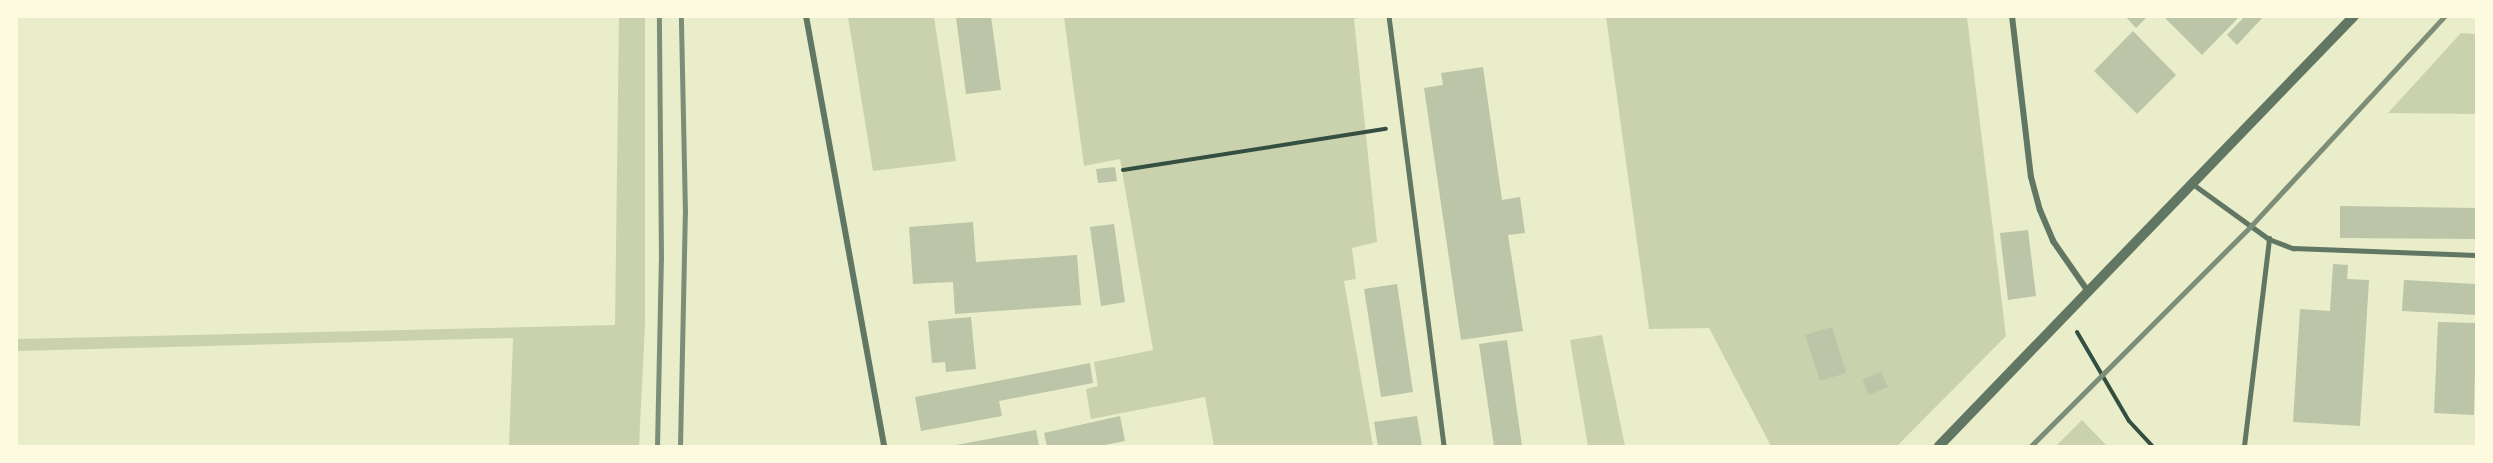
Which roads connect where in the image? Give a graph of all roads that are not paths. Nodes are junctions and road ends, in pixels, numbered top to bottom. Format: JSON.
{"nodes":[{"id":1,"x":806,"y":16,"type":"edge"},
{"id":2,"x":1389,"y":16,"type":"edge"},
{"id":3,"x":2012,"y":16,"type":"edge"},
{"id":4,"x":2354,"y":16,"type":"edge"},
{"id":5,"x":2192,"y":183,"type":"junction"},
{"id":6,"x":2269,"y":239,"type":"junction"},
{"id":7,"x":2476,"y":255,"type":"edge"},
{"id":8,"x":2087,"y":290,"type":"junction"},
{"id":9,"x":884,"y":447,"type":"edge"},
{"id":10,"x":1444,"y":447,"type":"edge"},
{"id":11,"x":1939,"y":447,"type":"edge"},
{"id":12,"x":2244,"y":447,"type":"edge"}],
"edges":[{"from":1,"to":9,"type":"street"},
{"from":2,"to":10,"type":"lane"},
{"from":3,"to":8,"type":"street"},
{"from":4,"to":5,"type":"street"},
{"from":5,"to":6,"type":"lane"},
{"from":5,"to":8,"type":"street"},
{"from":6,"to":7,"type":"lane"},
{"from":6,"to":12,"type":"lane"},
{"from":8,"to":11,"type":"street"}]}
